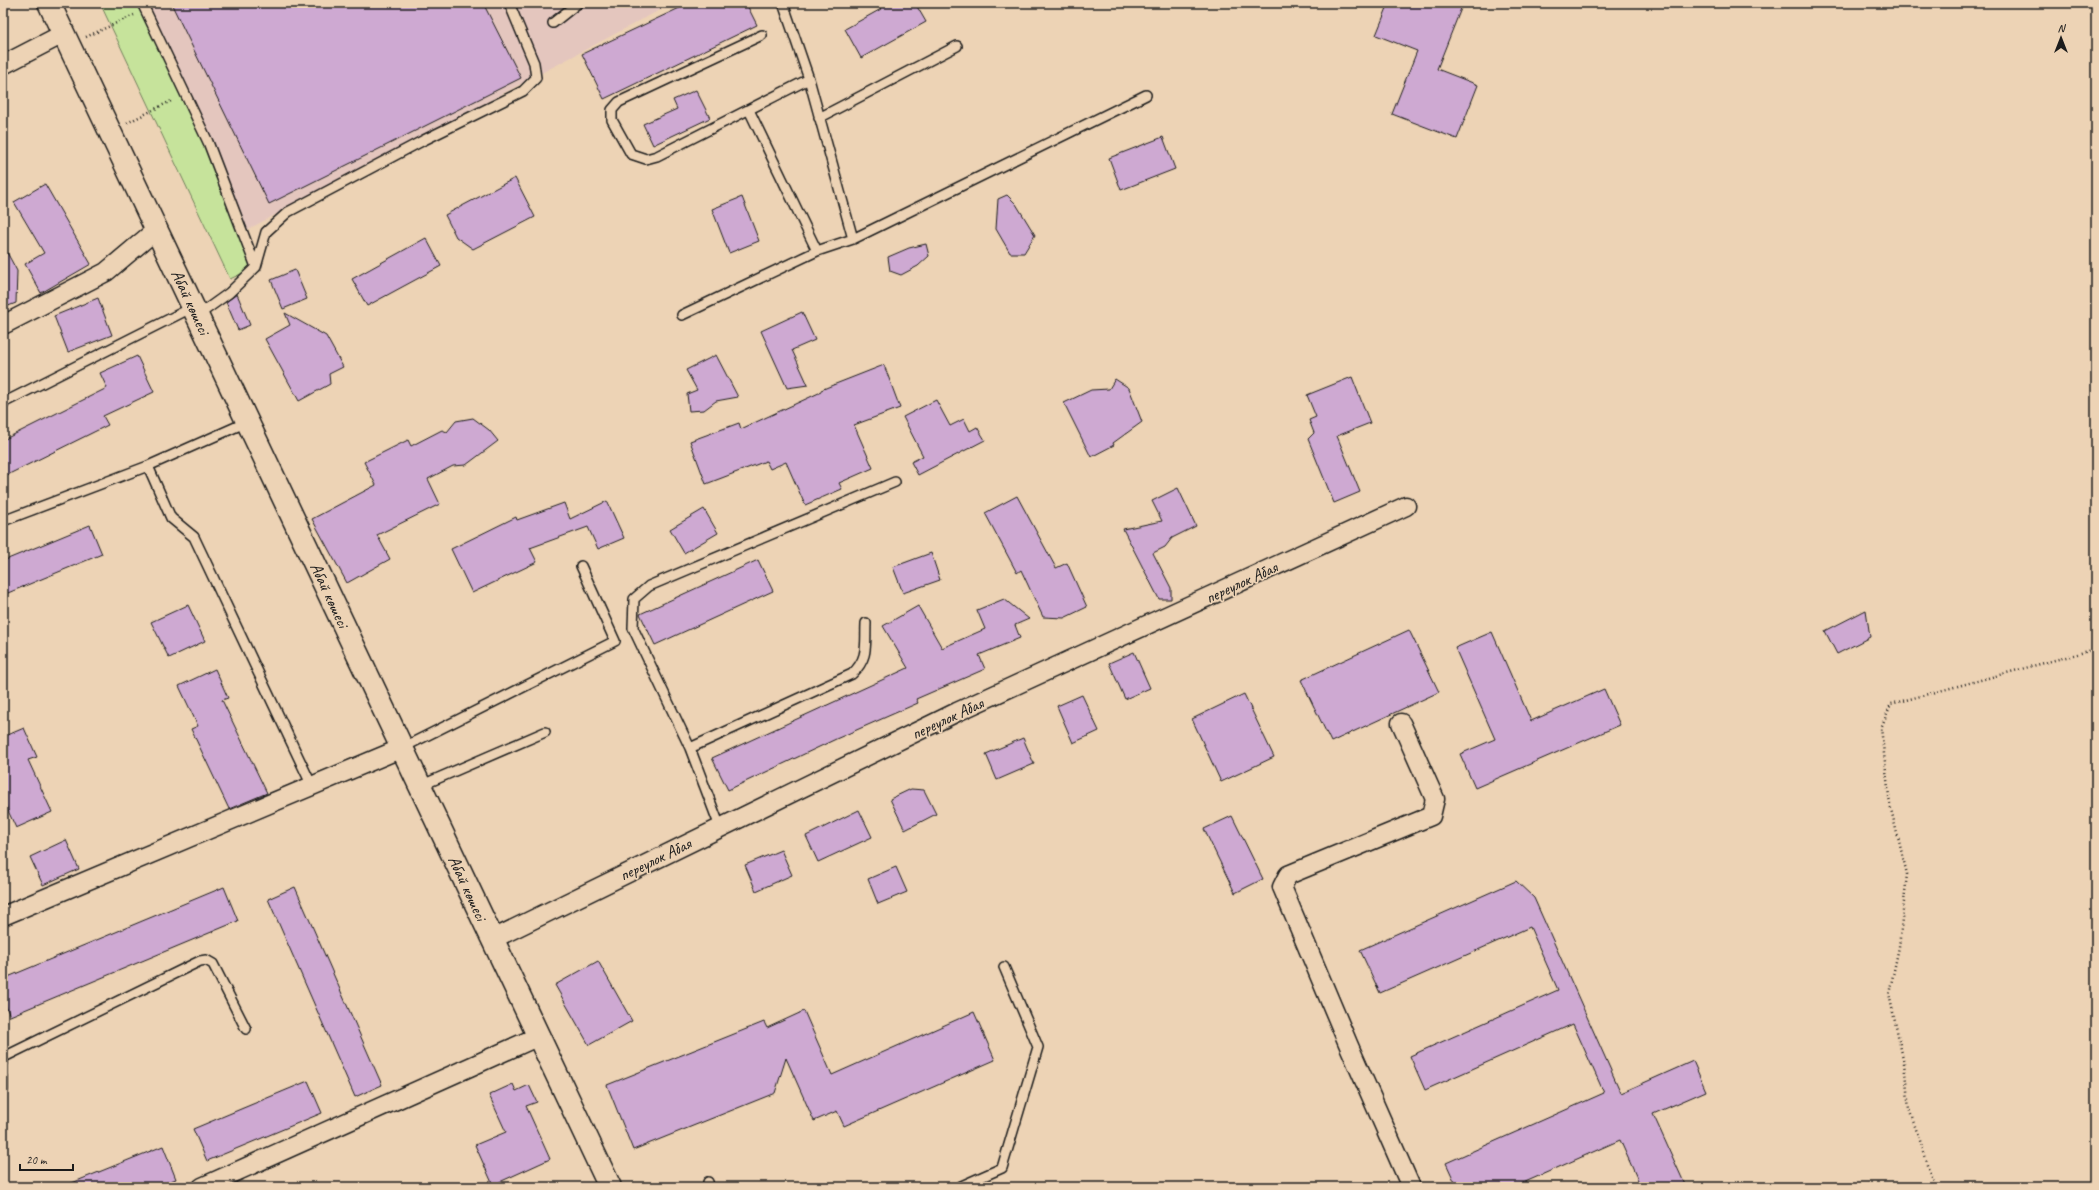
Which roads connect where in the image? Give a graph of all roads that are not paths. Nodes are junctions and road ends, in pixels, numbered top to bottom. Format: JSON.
{"nodes":[{"id":1,"x":49,"y":3,"type":"edge"},
{"id":2,"x":509,"y":3,"type":"edge"},
{"id":3,"x":578,"y":3,"type":"edge"},
{"id":4,"x":783,"y":3,"type":"edge"},
{"id":5,"x":144,"y":7,"type":"edge"},
{"id":6,"x":553,"y":23,"type":"dead end"},
{"id":7,"x":762,"y":35,"type":"dead end"},
{"id":8,"x":66,"y":40,"type":"junction"},
{"id":9,"x":957,"y":46,"type":"dead end"},
{"id":10,"x":3,"y":64,"type":"edge"},
{"id":11,"x":809,"y":79,"type":"junction"},
{"id":12,"x":1146,"y":95,"type":"dead end"},
{"id":13,"x":749,"y":110,"type":"junction"},
{"id":14,"x":819,"y":118,"type":"junction"},
{"id":15,"x":156,"y":230,"type":"junction"},
{"id":16,"x":853,"y":239,"type":"junction"},
{"id":17,"x":817,"y":252,"type":"junction"},
{"id":18,"x":256,"y":267,"type":"junction"},
{"id":19,"x":195,"y":311,"type":"junction"},
{"id":20,"x":682,"y":315,"type":"dead end"},
{"id":21,"x":3,"y":325,"type":"edge"},
{"id":22,"x":3,"y":403,"type":"edge"},
{"id":23,"x":247,"y":422,"type":"junction"},
{"id":24,"x":148,"y":466,"type":"junction"},
{"id":25,"x":895,"y":482,"type":"dead end"},
{"id":26,"x":1406,"y":506,"type":"dead end"},
{"id":27,"x":3,"y":522,"type":"edge"},
{"id":28,"x":581,"y":566,"type":"dead end"},
{"id":29,"x":866,"y":623,"type":"dead end"},
{"id":30,"x":1401,"y":723,"type":"dead end"},
{"id":31,"x":545,"y":732,"type":"dead end"},
{"id":32,"x":402,"y":748,"type":"junction"},
{"id":33,"x":690,"y":748,"type":"junction"},
{"id":34,"x":312,"y":786,"type":"junction"},
{"id":35,"x":420,"y":786,"type":"junction"},
{"id":36,"x":720,"y":827,"type":"junction"},
{"id":37,"x":3,"y":916,"type":"edge"},
{"id":38,"x":493,"y":939,"type":"junction"},
{"id":39,"x":1004,"y":967,"type":"dead end"},
{"id":40,"x":246,"y":1029,"type":"dead end"},
{"id":41,"x":539,"y":1036,"type":"junction"},
{"id":42,"x":3,"y":1056,"type":"edge"},
{"id":43,"x":3,"y":1090,"type":"edge"},
{"id":44,"x":202,"y":1187,"type":"edge"},
{"id":45,"x":610,"y":1187,"type":"edge"},
{"id":46,"x":958,"y":1187,"type":"edge"},
{"id":47,"x":1411,"y":1187,"type":"edge"}],
"edges":[{"from":1,"to":8,"type":"main road","name":"Абай көшесі"},
{"from":2,"to":18,"type":"lane"},
{"from":3,"to":6,"type":"lane"},
{"from":4,"to":11,"type":"lane"},
{"from":5,"to":18,"type":"lane"},
{"from":7,"to":13,"type":"lane"},
{"from":8,"to":10,"type":"street"},
{"from":8,"to":15,"type":"main road","name":"Абай көшесі"},
{"from":9,"to":14,"type":"lane"},
{"from":11,"to":13,"type":"lane"},
{"from":11,"to":14,"type":"lane"},
{"from":12,"to":16,"type":"lane"},
{"from":13,"to":17,"type":"lane"},
{"from":14,"to":16,"type":"lane"},
{"from":15,"to":19,"type":"main road","name":"Абай көшесі"},
{"from":15,"to":21,"type":"street"},
{"from":16,"to":17,"type":"lane"},
{"from":17,"to":20,"type":"lane"},
{"from":18,"to":19,"type":"lane"},
{"from":19,"to":22,"type":"lane"},
{"from":19,"to":23,"type":"main road","name":"Абай көшесі"},
{"from":23,"to":24,"type":"lane"},
{"from":23,"to":32,"type":"main road","name":"Абай көшесі"},
{"from":24,"to":27,"type":"lane"},
{"from":24,"to":34,"type":"lane"},
{"from":25,"to":33,"type":"lane"},
{"from":26,"to":36,"type":"street","name":"переулок Абая"},
{"from":28,"to":32,"type":"lane"},
{"from":29,"to":33,"type":"lane"},
{"from":30,"to":47,"type":"street"},
{"from":31,"to":35,"type":"lane"},
{"from":32,"to":34,"type":"street"},
{"from":32,"to":35,"type":"main road","name":"Абай көшесі"},
{"from":33,"to":36,"type":"lane"},
{"from":34,"to":37,"type":"street"},
{"from":35,"to":38,"type":"main road","name":"Абай көшесі"},
{"from":36,"to":38,"type":"street","name":"переулок Абая"},
{"from":38,"to":41,"type":"main road","name":"Абай көшесі"},
{"from":39,"to":46,"type":"lane"},
{"from":40,"to":42,"type":"lane"},
{"from":41,"to":44,"type":"street"},
{"from":41,"to":45,"type":"main road","name":"Абай көшесі"},
{"from":42,"to":43,"type":"lane"}]}
